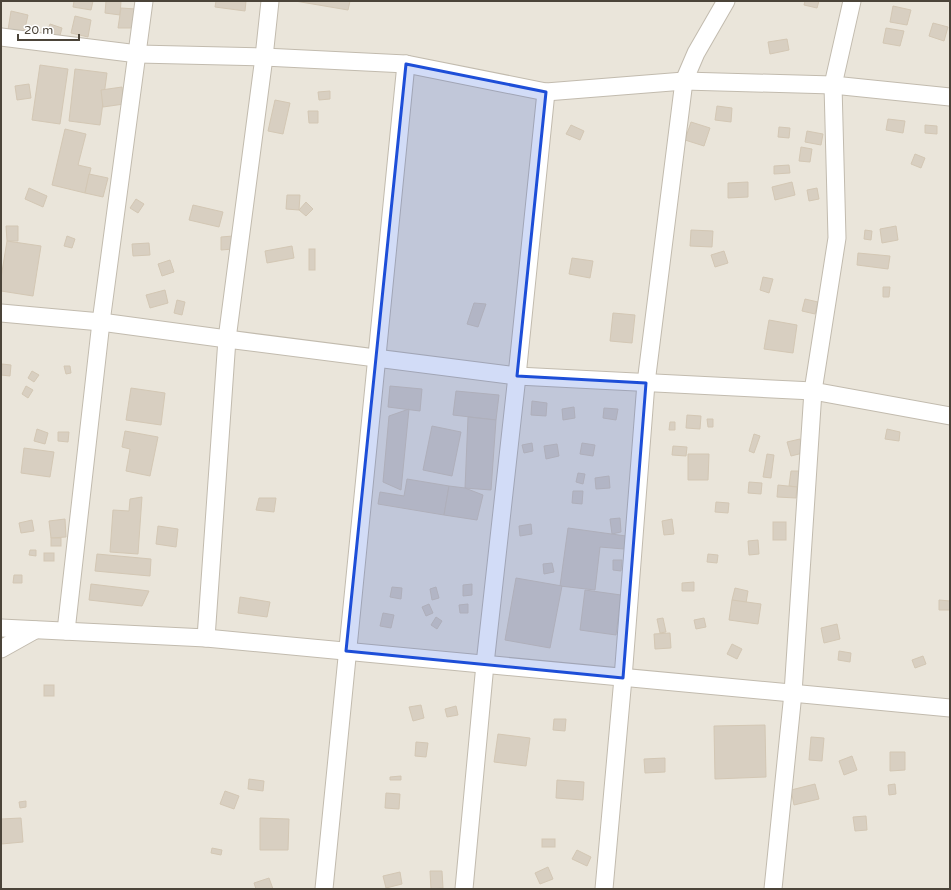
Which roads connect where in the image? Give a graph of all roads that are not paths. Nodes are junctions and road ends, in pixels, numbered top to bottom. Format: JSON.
{"nodes":[{"id":1,"x":144,"y":1,"type":"edge"},
{"id":2,"x":270,"y":1,"type":"edge"},
{"id":3,"x":726,"y":1,"type":"edge"},
{"id":4,"x":852,"y":1,"type":"edge"},
{"id":5,"x":1,"y":37,"type":"edge"},
{"id":6,"x":138,"y":54,"type":"junction"},
{"id":7,"x":264,"y":57,"type":"junction"},
{"id":8,"x":406,"y":64,"type":"junction"},
{"id":9,"x":684,"y":81,"type":"junction"},
{"id":10,"x":833,"y":85,"type":"junction"},
{"id":11,"x":546,"y":92,"type":"junction"},
{"id":12,"x":950,"y":97,"type":"edge"},
{"id":13,"x":1,"y":312,"type":"edge"},
{"id":14,"x":101,"y":322,"type":"junction"},
{"id":15,"x":227,"y":340,"type":"junction"},
{"id":16,"x":375,"y":358,"type":"junction"},
{"id":17,"x":517,"y":376,"type":"junction"},
{"id":18,"x":646,"y":383,"type":"junction"},
{"id":19,"x":813,"y":391,"type":"junction"},
{"id":20,"x":950,"y":416,"type":"edge"},
{"id":21,"x":1,"y":628,"type":"edge"},
{"id":22,"x":35,"y":630,"type":"junction"},
{"id":23,"x":66,"y":631,"type":"junction"},
{"id":24,"x":206,"y":638,"type":"junction"},
{"id":25,"x":1,"y":649,"type":"edge"},
{"id":26,"x":346,"y":651,"type":"junction"},
{"id":27,"x":485,"y":664,"type":"junction"},
{"id":28,"x":623,"y":678,"type":"junction"},
{"id":29,"x":793,"y":693,"type":"junction"},
{"id":30,"x":950,"y":708,"type":"edge"},
{"id":31,"x":324,"y":889,"type":"edge"},
{"id":32,"x":464,"y":889,"type":"edge"},
{"id":33,"x":604,"y":889,"type":"edge"},
{"id":34,"x":773,"y":889,"type":"edge"}],
"edges":[{"from":1,"to":6,"type":"street"},
{"from":2,"to":7,"type":"street"},
{"from":3,"to":9,"type":"street"},
{"from":4,"to":10,"type":"street"},
{"from":5,"to":6,"type":"street"},
{"from":6,"to":7,"type":"street"},
{"from":6,"to":14,"type":"street"},
{"from":7,"to":8,"type":"street"},
{"from":7,"to":15,"type":"street"},
{"from":8,"to":11,"type":"street"},
{"from":8,"to":16,"type":"street"},
{"from":9,"to":10,"type":"street"},
{"from":9,"to":11,"type":"street"},
{"from":9,"to":18,"type":"street"},
{"from":10,"to":12,"type":"street"},
{"from":10,"to":19,"type":"street"},
{"from":11,"to":17,"type":"street"},
{"from":13,"to":14,"type":"street"},
{"from":14,"to":15,"type":"street"},
{"from":14,"to":23,"type":"street"},
{"from":15,"to":16,"type":"street"},
{"from":15,"to":24,"type":"street"},
{"from":16,"to":17,"type":"street"},
{"from":16,"to":26,"type":"street"},
{"from":17,"to":18,"type":"street"},
{"from":17,"to":27,"type":"street"},
{"from":18,"to":19,"type":"street"},
{"from":18,"to":28,"type":"street"},
{"from":19,"to":20,"type":"street"},
{"from":19,"to":29,"type":"street"},
{"from":21,"to":22,"type":"street"},
{"from":22,"to":23,"type":"street"},
{"from":22,"to":25,"type":"street"},
{"from":23,"to":24,"type":"street"},
{"from":24,"to":26,"type":"street"},
{"from":26,"to":27,"type":"street"},
{"from":26,"to":31,"type":"street"},
{"from":27,"to":28,"type":"street"},
{"from":27,"to":32,"type":"street"},
{"from":28,"to":29,"type":"street"},
{"from":28,"to":33,"type":"street"},
{"from":29,"to":30,"type":"street"},
{"from":29,"to":34,"type":"street"}]}
